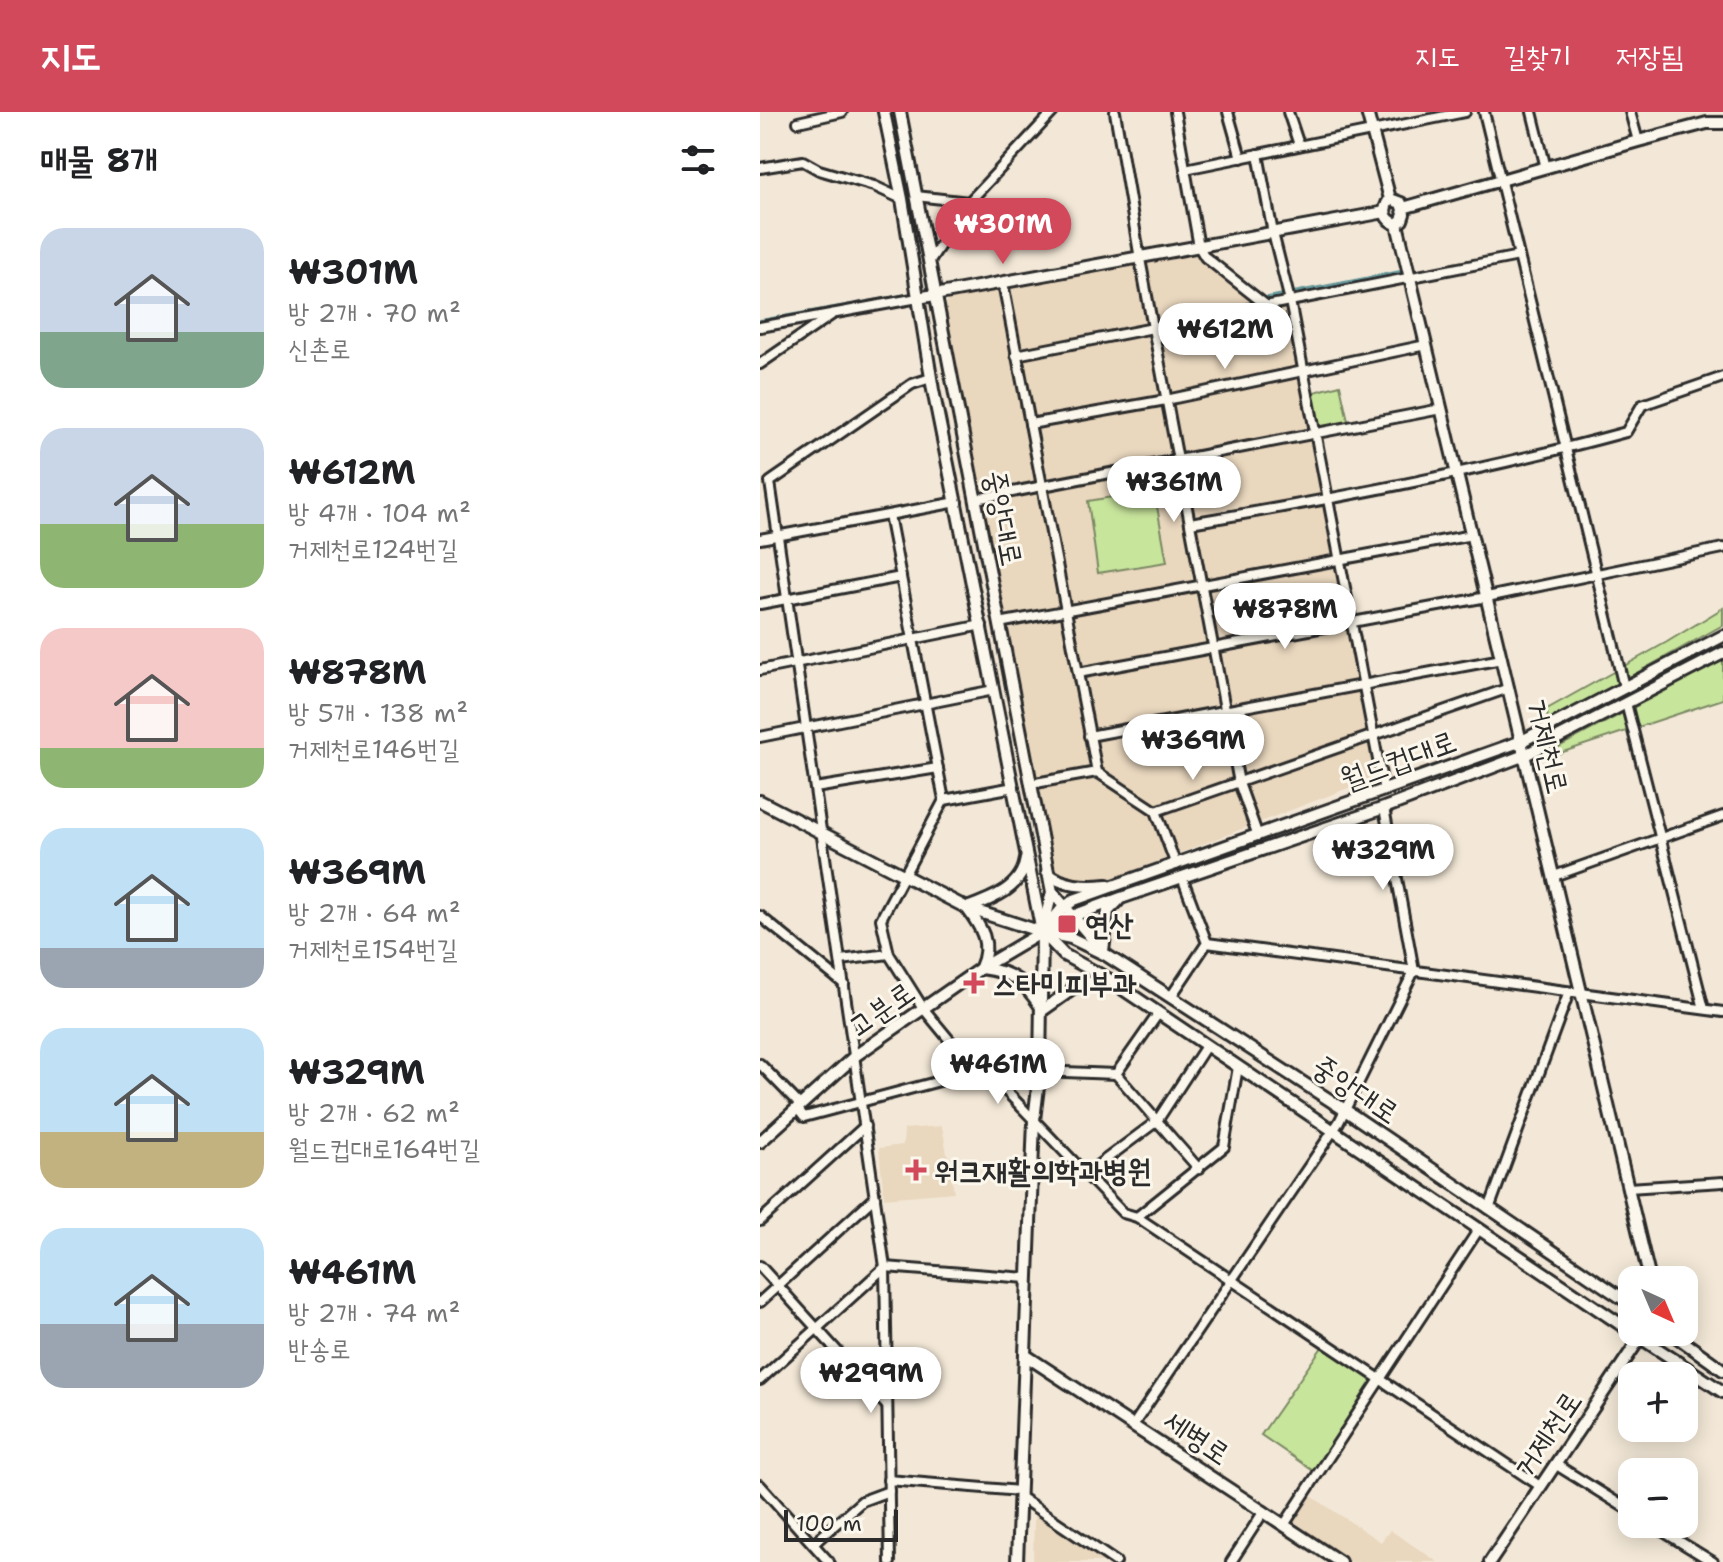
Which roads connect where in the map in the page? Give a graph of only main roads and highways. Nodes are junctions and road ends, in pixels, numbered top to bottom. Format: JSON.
{"nodes":[{"id":1,"x":884,"y":112,"type":"edge"},
{"id":2,"x":900,"y":112,"type":"edge"},
{"id":3,"x":1367,"y":112,"type":"edge"},
{"id":4,"x":1723,"y":112,"type":"edge"},
{"id":5,"x":1707,"y":123,"type":"junction"},
{"id":6,"x":1723,"y":123,"type":"edge"},
{"id":7,"x":1390,"y":199,"type":"junction"},
{"id":8,"x":1403,"y":208,"type":"junction"},
{"id":9,"x":1385,"y":212,"type":"junction"},
{"id":10,"x":1397,"y":224,"type":"junction"},
{"id":11,"x":936,"y":295,"type":"junction"},
{"id":12,"x":918,"y":298,"type":"junction"},
{"id":13,"x":1723,"y":636,"type":"edge"},
{"id":14,"x":1723,"y":653,"type":"edge"},
{"id":15,"x":1522,"y":741,"type":"junction"},
{"id":16,"x":1525,"y":755,"type":"junction"},
{"id":17,"x":760,"y":801,"type":"edge"},
{"id":18,"x":1027,"y":851,"type":"junction"},
{"id":19,"x":1047,"y":872,"type":"junction"},
{"id":20,"x":1124,"y":883,"type":"junction"},
{"id":21,"x":1052,"y":892,"type":"junction"},
{"id":22,"x":1121,"y":898,"type":"junction"},
{"id":23,"x":1064,"y":907,"type":"junction"},
{"id":24,"x":967,"y":908,"type":"junction"},
{"id":25,"x":1073,"y":917,"type":"junction"},
{"id":26,"x":1042,"y":932,"type":"junction"},
{"id":27,"x":1104,"y":953,"type":"junction"},
{"id":28,"x":981,"y":968,"type":"junction"},
{"id":29,"x":1108,"y":979,"type":"junction"},
{"id":30,"x":1043,"y":1010,"type":"junction"},
{"id":31,"x":760,"y":1142,"type":"edge"},
{"id":32,"x":1647,"y":1266,"type":"edge"},
{"id":33,"x":1618,"y":1296,"type":"edge"},
{"id":34,"x":1618,"y":1320,"type":"edge"},
{"id":35,"x":1629,"y":1346,"type":"edge"},
{"id":36,"x":1656,"y":1346,"type":"edge"},
{"id":37,"x":1690,"y":1346,"type":"edge"},
{"id":38,"x":1025,"y":1355,"type":"junction"},
{"id":39,"x":1723,"y":1370,"type":"edge"},
{"id":40,"x":1723,"y":1392,"type":"edge"},
{"id":41,"x":1017,"y":1562,"type":"edge"},
{"id":42,"x":1340,"y":1562,"type":"edge"},
{"id":43,"x":1490,"y":1562,"type":"edge"}],
"edges":[{"from":1,"to":12,"type":"main road","name":"중앙대로"},
{"from":2,"to":11,"type":"main road","name":"중앙대로"},
{"from":3,"to":7,"type":"main road"},
{"from":4,"to":5,"type":"main road"},
{"from":5,"to":6,"type":"main road"},
{"from":5,"to":8,"type":"main road"},
{"from":7,"to":8,"type":"main road"},
{"from":7,"to":9,"type":"main road"},
{"from":8,"to":10,"type":"main road"},
{"from":9,"to":10,"type":"main road"},
{"from":9,"to":11,"type":"main road"},
{"from":10,"to":15,"type":"main road","name":"거제천로"},
{"from":11,"to":12,"type":"main road"},
{"from":11,"to":19,"type":"main road","name":"중앙대로"},
{"from":12,"to":18,"type":"main road","name":"중앙대로"},
{"from":13,"to":15,"type":"main road","name":"월드컵대로"},
{"from":14,"to":16,"type":"main road","name":"월드컵대로"},
{"from":15,"to":16,"type":"main road","name":"거제천로"},
{"from":15,"to":20,"type":"main road","name":"월드컵대로"},
{"from":16,"to":22,"type":"main road","name":"월드컵대로"},
{"from":16,"to":32,"type":"main road","name":"거제천로"},
{"from":17,"to":24,"type":"main road"},
{"from":18,"to":24,"type":"main road"},
{"from":18,"to":26,"type":"main road","name":"중앙대로"},
{"from":19,"to":20,"type":"main road"},
{"from":19,"to":21,"type":"main road","name":"중앙대로"},
{"from":20,"to":23,"type":"main road","name":"월드컵대로"},
{"from":21,"to":23,"type":"main road"},
{"from":21,"to":26,"type":"main road","name":"중앙대로"},
{"from":22,"to":25,"type":"main road","name":"월드컵대로"},
{"from":22,"to":27,"type":"main road"},
{"from":23,"to":25,"type":"main road"},
{"from":23,"to":26,"type":"main road","name":"월드컵대로"},
{"from":24,"to":26,"type":"main road"},
{"from":24,"to":28,"type":"main road"},
{"from":25,"to":26,"type":"main road","name":"월드컵대로"},
{"from":25,"to":27,"type":"main road"},
{"from":26,"to":27,"type":"main road","name":"중앙대로"},
{"from":26,"to":28,"type":"main road","name":"고분로"},
{"from":26,"to":29,"type":"main road","name":"중앙대로"},
{"from":26,"to":30,"type":"main road"},
{"from":27,"to":33,"type":"main road","name":"중앙대로"},
{"from":28,"to":30,"type":"main road"},
{"from":28,"to":31,"type":"main road","name":"고분로"},
{"from":29,"to":30,"type":"main road"},
{"from":29,"to":34,"type":"main road","name":"중앙대로"},
{"from":30,"to":38,"type":"main road"},
{"from":35,"to":43,"type":"main road","name":"거제천로"},
{"from":36,"to":40,"type":"main road","name":"중앙대로"},
{"from":37,"to":39,"type":"main road"},
{"from":38,"to":41,"type":"main road"},
{"from":38,"to":42,"type":"main road","name":"세병로"}]}
